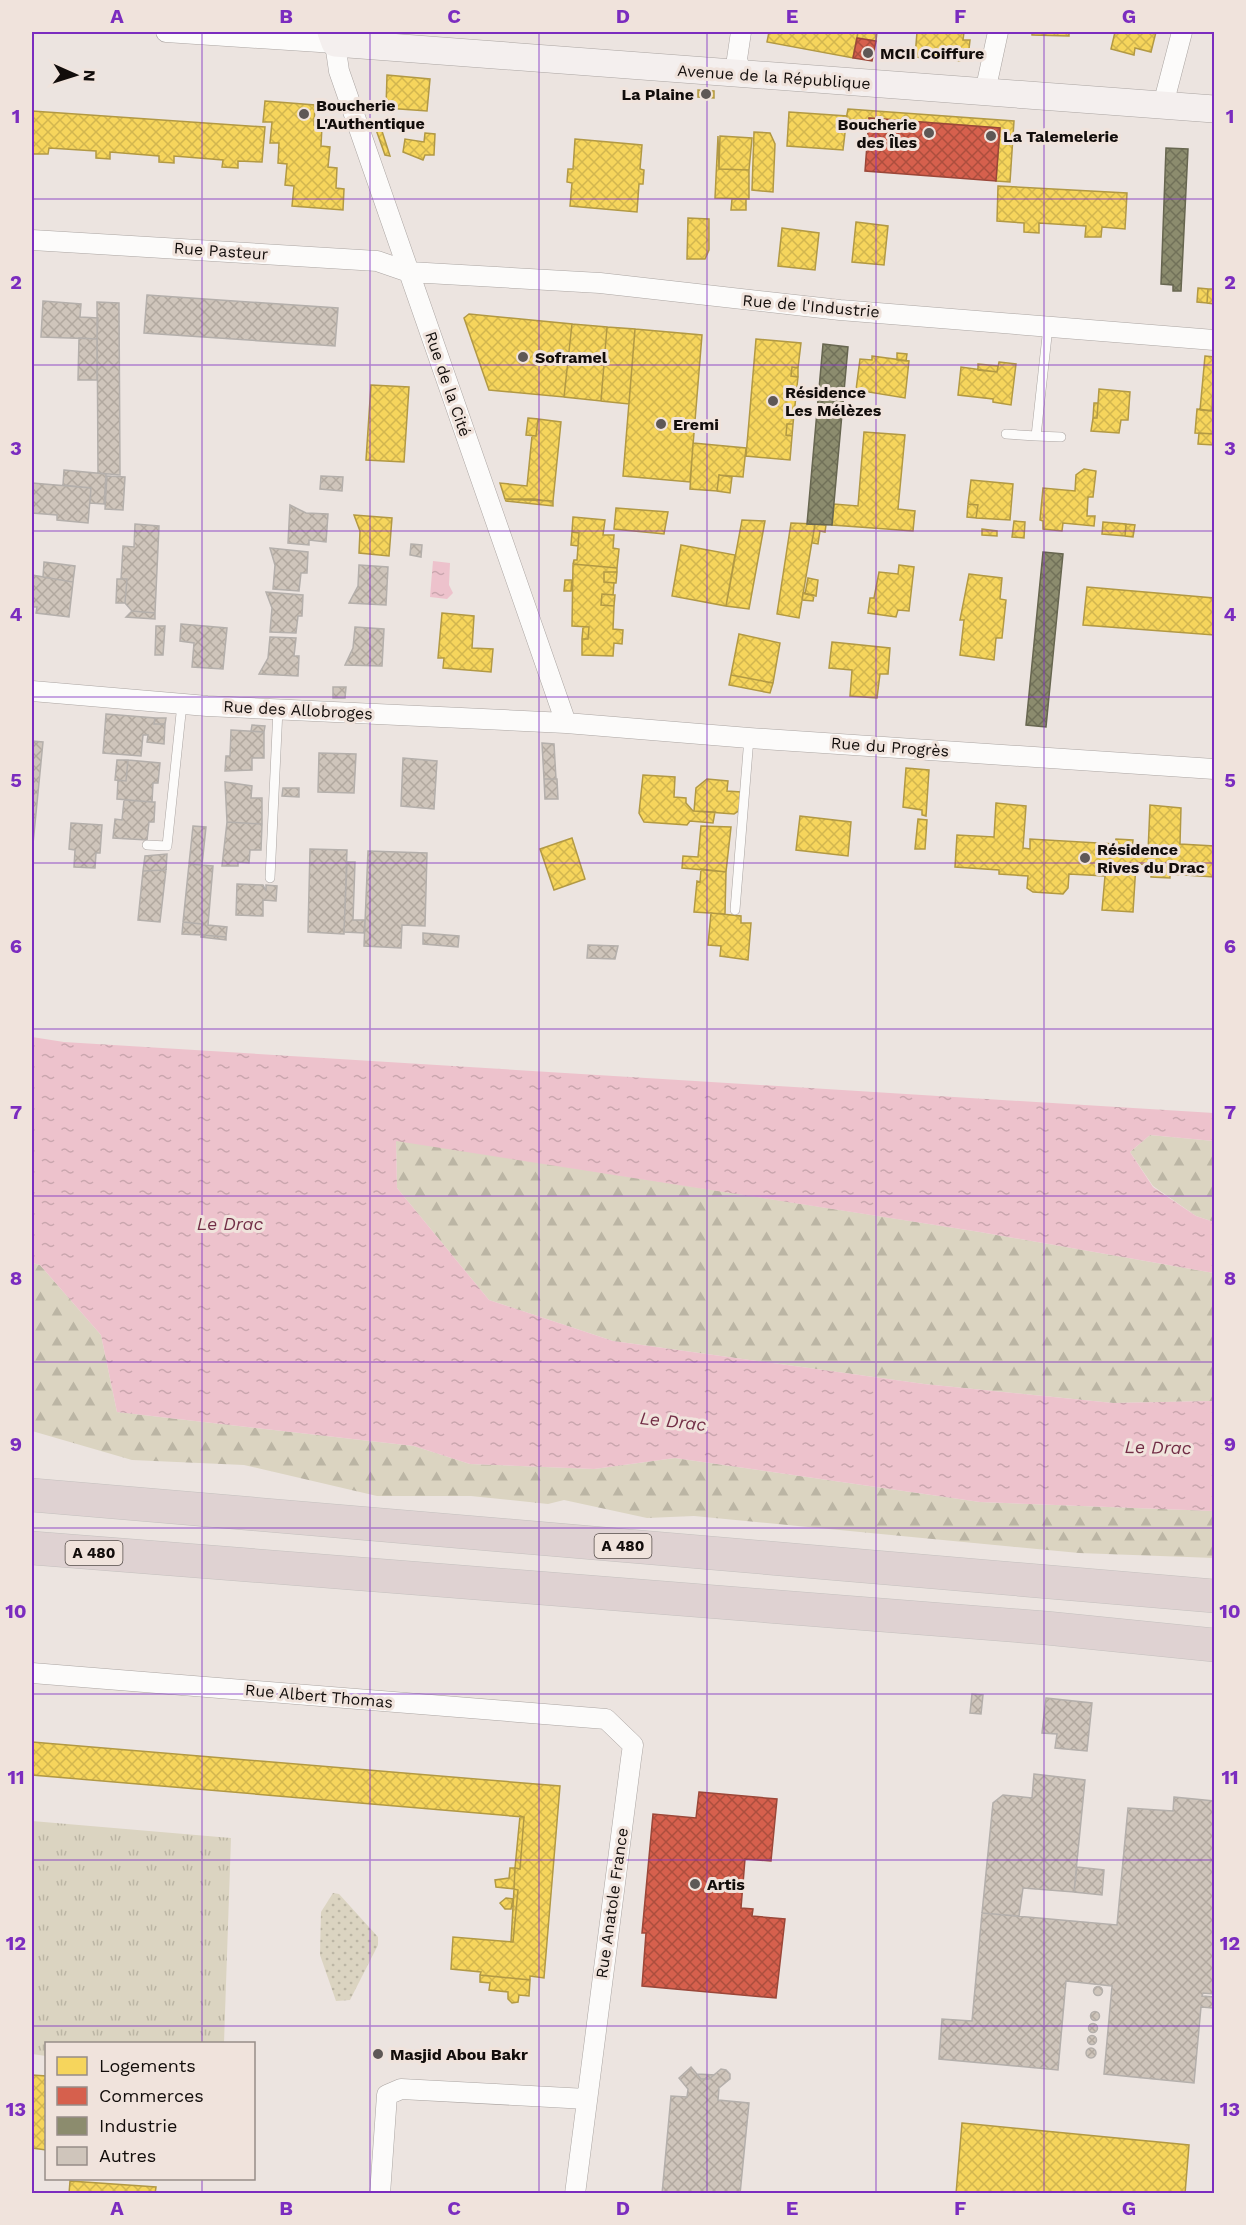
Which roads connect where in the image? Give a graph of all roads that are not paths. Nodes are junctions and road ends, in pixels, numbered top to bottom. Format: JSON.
{"nodes":[{"id":1,"x":166,"y":32,"type":"edge"},
{"id":2,"x":741,"y":32,"type":"edge"},
{"id":3,"x":998,"y":32,"type":"edge"},
{"id":4,"x":1182,"y":32,"type":"edge"},
{"id":5,"x":333,"y":38,"type":"edge"},
{"id":6,"x":741,"y":73,"type":"junction"},
{"id":7,"x":985,"y":92,"type":"junction"},
{"id":8,"x":1163,"y":105,"type":"junction"},
{"id":9,"x":1215,"y":109,"type":"edge"},
{"id":10,"x":32,"y":240,"type":"edge"},
{"id":11,"x":409,"y":272,"type":"junction"},
{"id":12,"x":1048,"y":327,"type":"junction"},
{"id":13,"x":1215,"y":340,"type":"edge"},
{"id":14,"x":1006,"y":434,"type":"dead end"},
{"id":15,"x":1036,"y":436,"type":"junction"},
{"id":16,"x":1061,"y":437,"type":"dead end"},
{"id":17,"x":32,"y":691,"type":"edge"},
{"id":18,"x":183,"y":704,"type":"junction"},
{"id":19,"x":278,"y":709,"type":"junction"},
{"id":20,"x":566,"y":723,"type":"junction"},
{"id":21,"x":749,"y":738,"type":"junction"},
{"id":22,"x":1215,"y":769,"type":"edge"},
{"id":23,"x":147,"y":845,"type":"dead end"},
{"id":24,"x":270,"y":878,"type":"dead end"},
{"id":25,"x":735,"y":910,"type":"dead end"},
{"id":26,"x":32,"y":1495,"type":"edge"},
{"id":27,"x":32,"y":1548,"type":"edge"},
{"id":28,"x":1215,"y":1596,"type":"edge"},
{"id":29,"x":1215,"y":1645,"type":"edge"},
{"id":30,"x":32,"y":1673,"type":"edge"},
{"id":31,"x":606,"y":1719,"type":"joint"},
{"id":32,"x":587,"y":2098,"type":"junction"},
{"id":33,"x":380,"y":2193,"type":"edge"},
{"id":34,"x":575,"y":2193,"type":"edge"}],
"edges":[{"from":1,"to":5,"type":"street"},
{"from":2,"to":6,"type":"street"},
{"from":3,"to":7,"type":"street"},
{"from":4,"to":8,"type":"street"},
{"from":5,"to":6,"type":"street","name":"Avenue de la République"},
{"from":5,"to":11,"type":"street","name":"Rue de la Cité"},
{"from":6,"to":7,"type":"street","name":"Avenue de la République"},
{"from":7,"to":8,"type":"street","name":"Avenue de la République"},
{"from":8,"to":9,"type":"street","name":"Avenue de la République"},
{"from":10,"to":11,"type":"street","name":"Rue Pasteur"},
{"from":11,"to":12,"type":"street","name":"Rue de l'Industrie"},
{"from":11,"to":20,"type":"street","name":"Rue de la Cité"},
{"from":12,"to":13,"type":"street","name":"Rue de l'Industrie"},
{"from":12,"to":15,"type":"lane"},
{"from":14,"to":15,"type":"lane"},
{"from":15,"to":16,"type":"lane"},
{"from":17,"to":18,"type":"street","name":"Rue des Allobroges"},
{"from":18,"to":19,"type":"street","name":"Rue des Allobroges"},
{"from":18,"to":23,"type":"lane"},
{"from":19,"to":20,"type":"street","name":"Rue des Allobroges"},
{"from":19,"to":24,"type":"lane"},
{"from":20,"to":21,"type":"street","name":"Rue du Progrès"},
{"from":21,"to":22,"type":"street","name":"Rue du Progrès"},
{"from":21,"to":25,"type":"lane"},
{"from":26,"to":28,"type":"highway","number":"A 480"},
{"from":27,"to":29,"type":"highway","number":"A 480"},
{"from":30,"to":31,"type":"street","name":"Rue Albert Thomas"},
{"from":31,"to":32,"type":"street","name":"Rue Anatole France"},
{"from":32,"to":33,"type":"street"},
{"from":32,"to":34,"type":"street","name":"Rue Anatole France"}]}
